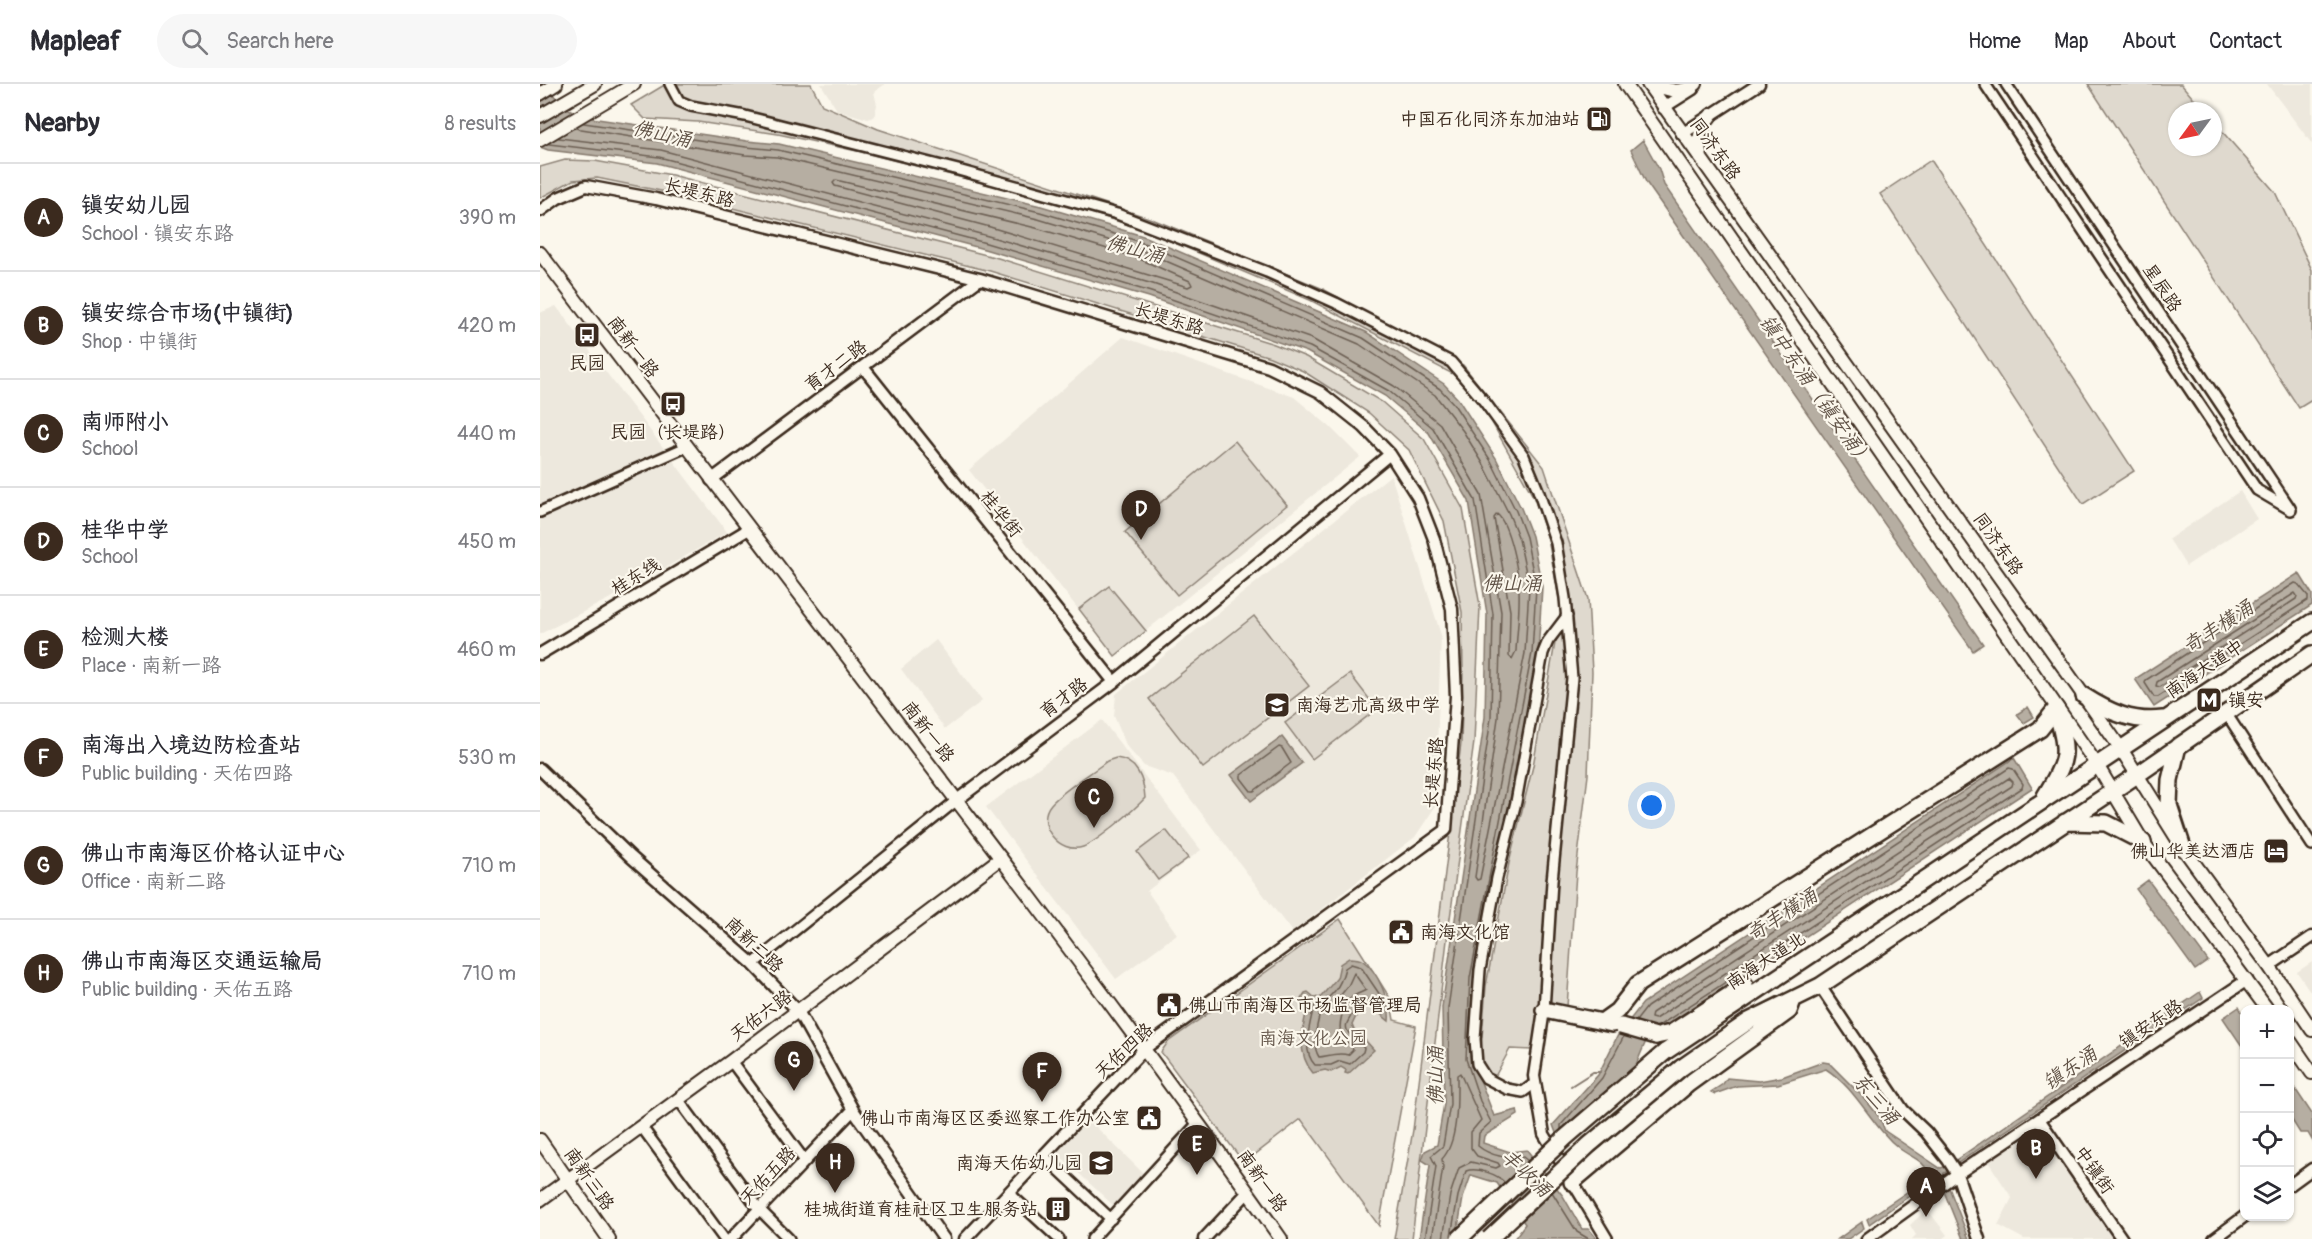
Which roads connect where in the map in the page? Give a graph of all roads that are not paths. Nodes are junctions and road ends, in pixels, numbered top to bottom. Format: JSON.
{"nodes":[{"id":1,"x":556,"y":84,"type":"edge"},
{"id":2,"x":595,"y":84,"type":"edge"},
{"id":3,"x":634,"y":84,"type":"edge"},
{"id":4,"x":670,"y":84,"type":"edge"},
{"id":5,"x":1624,"y":84,"type":"edge"},
{"id":6,"x":1648,"y":84,"type":"edge"},
{"id":7,"x":1653,"y":84,"type":"edge"},
{"id":8,"x":1696,"y":84,"type":"edge"},
{"id":9,"x":1701,"y":84,"type":"edge"},
{"id":10,"x":1759,"y":84,"type":"edge"},
{"id":11,"x":1985,"y":84,"type":"edge"},
{"id":12,"x":2006,"y":84,"type":"edge"},
{"id":13,"x":540,"y":94,"type":"edge"},
{"id":14,"x":1663,"y":108,"type":"junction"},
{"id":15,"x":540,"y":116,"type":"edge"},
{"id":16,"x":1711,"y":116,"type":"junction"},
{"id":17,"x":1682,"y":134,"type":"junction"},
{"id":18,"x":540,"y":140,"type":"edge"},
{"id":19,"x":1701,"y":159,"type":"junction"},
{"id":20,"x":540,"y":211,"type":"edge"},
{"id":21,"x":540,"y":253,"type":"edge"},
{"id":22,"x":980,"y":279,"type":"junction"},
{"id":23,"x":863,"y":367,"type":"junction"},
{"id":24,"x":686,"y":447,"type":"junction"},
{"id":25,"x":1390,"y":454,"type":"junction"},
{"id":26,"x":711,"y":480,"type":"junction"},
{"id":27,"x":540,"y":512,"type":"edge"},
{"id":28,"x":749,"y":529,"type":"junction"},
{"id":29,"x":1567,"y":616,"type":"junction"},
{"id":30,"x":2312,"y":622,"type":"edge"},
{"id":31,"x":540,"y":654,"type":"edge"},
{"id":32,"x":2312,"y":654,"type":"edge"},
{"id":33,"x":1114,"y":682,"type":"junction"},
{"id":34,"x":2084,"y":696,"type":"junction"},
{"id":35,"x":2056,"y":709,"type":"junction"},
{"id":36,"x":2226,"y":713,"type":"junction"},
{"id":37,"x":2166,"y":718,"type":"junction"},
{"id":38,"x":2178,"y":746,"type":"junction"},
{"id":39,"x":2121,"y":749,"type":"junction"},
{"id":40,"x":2097,"y":765,"type":"junction"},
{"id":41,"x":540,"y":769,"type":"edge"},
{"id":42,"x":2137,"y":775,"type":"junction"},
{"id":43,"x":2112,"y":791,"type":"junction"},
{"id":44,"x":957,"y":800,"type":"junction"},
{"id":45,"x":2042,"y":801,"type":"junction"},
{"id":46,"x":2065,"y":822,"type":"junction"},
{"id":47,"x":1446,"y":830,"type":"joint"},
{"id":48,"x":2143,"y":842,"type":"junction"},
{"id":49,"x":2312,"y":845,"type":"edge"},
{"id":50,"x":2182,"y":848,"type":"junction"},
{"id":51,"x":1001,"y":858,"type":"junction"},
{"id":52,"x":2312,"y":936,"type":"edge"},
{"id":53,"x":1804,"y":959,"type":"junction"},
{"id":54,"x":753,"y":963,"type":"junction"},
{"id":55,"x":2269,"y":966,"type":"junction"},
{"id":56,"x":2247,"y":980,"type":"junction"},
{"id":57,"x":1820,"y":986,"type":"junction"},
{"id":58,"x":1793,"y":999,"type":"junction"},
{"id":59,"x":2264,"y":1005,"type":"edge"},
{"id":60,"x":1544,"y":1010,"type":"junction"},
{"id":61,"x":798,"y":1011,"type":"junction"},
{"id":62,"x":1603,"y":1022,"type":"junction"},
{"id":63,"x":2312,"y":1030,"type":"edge"},
{"id":64,"x":2294,"y":1048,"type":"edge"},
{"id":65,"x":1144,"y":1049,"type":"junction"},
{"id":66,"x":731,"y":1061,"type":"junction"},
{"id":67,"x":2312,"y":1073,"type":"edge"},
{"id":68,"x":1535,"y":1083,"type":"junction"},
{"id":69,"x":678,"y":1099,"type":"junction"},
{"id":70,"x":853,"y":1110,"type":"junction"},
{"id":71,"x":2039,"y":1119,"type":"junction"},
{"id":72,"x":1198,"y":1123,"type":"junction"},
{"id":73,"x":641,"y":1126,"type":"junction"},
{"id":74,"x":540,"y":1140,"type":"edge"},
{"id":75,"x":1044,"y":1156,"type":"junction"},
{"id":76,"x":805,"y":1161,"type":"junction"},
{"id":77,"x":2312,"y":1169,"type":"edge"},
{"id":78,"x":1957,"y":1174,"type":"junction"},
{"id":79,"x":568,"y":1179,"type":"junction"},
{"id":80,"x":1572,"y":1182,"type":"junction"},
{"id":81,"x":2294,"y":1182,"type":"edge"},
{"id":82,"x":1248,"y":1192,"type":"junction"},
{"id":83,"x":1009,"y":1193,"type":"junction"},
{"id":84,"x":540,"y":1200,"type":"edge"},
{"id":85,"x":759,"y":1209,"type":"junction"},
{"id":86,"x":1111,"y":1219,"type":"junction"},
{"id":87,"x":2240,"y":1220,"type":"edge"},
{"id":88,"x":609,"y":1239,"type":"edge"},
{"id":89,"x":724,"y":1239,"type":"edge"},
{"id":90,"x":731,"y":1239,"type":"edge"},
{"id":91,"x":789,"y":1239,"type":"edge"},
{"id":92,"x":944,"y":1239,"type":"edge"},
{"id":93,"x":965,"y":1239,"type":"edge"},
{"id":94,"x":1059,"y":1239,"type":"edge"},
{"id":95,"x":1092,"y":1239,"type":"edge"},
{"id":96,"x":1204,"y":1239,"type":"edge"},
{"id":97,"x":1281,"y":1239,"type":"edge"},
{"id":98,"x":1459,"y":1239,"type":"edge"},
{"id":99,"x":1489,"y":1239,"type":"edge"},
{"id":100,"x":1606,"y":1239,"type":"edge"},
{"id":101,"x":1867,"y":1239,"type":"edge"},
{"id":102,"x":1979,"y":1239,"type":"edge"},
{"id":103,"x":2122,"y":1239,"type":"edge"},
{"id":104,"x":2214,"y":1239,"type":"edge"}],
"edges":[{"from":1,"to":13,"type":"main road"},
{"from":2,"to":15,"type":"main road"},
{"from":3,"to":18,"type":"main road"},
{"from":4,"to":29,"type":"street"},
{"from":5,"to":35,"type":"main road","name":"同济东路"},
{"from":6,"to":14,"type":"main road","name":"同济东路"},
{"from":7,"to":8,"type":"main road"},
{"from":9,"to":14,"type":"street"},
{"from":10,"to":16,"type":"street"},
{"from":11,"to":12,"type":"street","name":"星辰路"},
{"from":14,"to":17,"type":"main road","name":"同济东路"},
{"from":16,"to":17,"type":"street"},
{"from":16,"to":19,"type":"main road"},
{"from":17,"to":19,"type":"main road","name":"同济东路"},
{"from":19,"to":34,"type":"main road","name":"同济东路"},
{"from":20,"to":22,"type":"street","name":"长堤东路"},
{"from":21,"to":24,"type":"main road","name":"南新一路"},
{"from":22,"to":23,"type":"street","name":"育才二路"},
{"from":22,"to":25,"type":"street","name":"长堤东路"},
{"from":23,"to":26,"type":"street","name":"育才二路"},
{"from":23,"to":33,"type":"street","name":"桂华街"},
{"from":24,"to":26,"type":"main road","name":"南新一路"},
{"from":24,"to":27,"type":"street"},
{"from":25,"to":33,"type":"street","name":"育才路"},
{"from":25,"to":47,"type":"street","name":"长堤东路"},
{"from":26,"to":28,"type":"main road","name":"南新一路"},
{"from":28,"to":31,"type":"street","name":"桂东线"},
{"from":28,"to":44,"type":"main road","name":"南新一路"},
{"from":29,"to":60,"type":"street"},
{"from":29,"to":68,"type":"street"},
{"from":30,"to":37,"type":"highway","name":"南海大道中"},
{"from":32,"to":36,"type":"highway"},
{"from":33,"to":44,"type":"street","name":"育才路"},
{"from":34,"to":37,"type":"highway"},
{"from":34,"to":39,"type":"main road","name":"同济东路"},
{"from":35,"to":40,"type":"main road","name":"同济东路"},
{"from":35,"to":45,"type":"highway"},
{"from":35,"to":62,"type":"highway"},
{"from":36,"to":38,"type":"highway"},
{"from":36,"to":49,"type":"street"},
{"from":37,"to":39,"type":"highway","name":"南海大道中"},
{"from":38,"to":42,"type":"highway"},
{"from":38,"to":50,"type":"highway"},
{"from":39,"to":40,"type":"highway","name":"南海大道北"},
{"from":39,"to":42,"type":"main road","name":"同济东路"},
{"from":40,"to":43,"type":"main road","name":"同济东路"},
{"from":40,"to":45,"type":"highway","name":"南海大道北"},
{"from":41,"to":54,"type":"street","name":"南新二路"},
{"from":42,"to":43,"type":"highway"},
{"from":42,"to":50,"type":"main road","name":"同济东路"},
{"from":43,"to":46,"type":"highway"},
{"from":43,"to":48,"type":"main road","name":"同济东路"},
{"from":44,"to":51,"type":"main road","name":"南新一路"},
{"from":44,"to":54,"type":"street","name":"育才路"},
{"from":45,"to":53,"type":"highway","name":"南海大道北"},
{"from":46,"to":48,"type":"highway"},
{"from":46,"to":57,"type":"highway"},
{"from":47,"to":65,"type":"street","name":"天佑四路"},
{"from":48,"to":56,"type":"main road","name":"同济东路"},
{"from":50,"to":55,"type":"main road","name":"同济东路"},
{"from":51,"to":61,"type":"main road","name":"天佑六路"},
{"from":51,"to":65,"type":"main road","name":"南新一路"},
{"from":52,"to":55,"type":"street"},
{"from":53,"to":62,"type":"highway","bridge":true},
{"from":53,"to":98,"type":"highway","name":"南海大道北","bridge":true},
{"from":54,"to":61,"type":"street","name":"南新二路"},
{"from":55,"to":63,"type":"main road","name":"同济东路"},
{"from":56,"to":59,"type":"main road","name":"同济东路"},
{"from":56,"to":71,"type":"street","name":"镇安东路"},
{"from":57,"to":58,"type":"highway"},
{"from":57,"to":78,"type":"street"},
{"from":58,"to":80,"type":"highway"},
{"from":58,"to":99,"type":"highway","bridge":true},
{"from":60,"to":62,"type":"highway"},
{"from":60,"to":68,"type":"street"},
{"from":61,"to":66,"type":"main road","name":"天佑六路"},
{"from":61,"to":70,"type":"street","name":"南新二路"},
{"from":64,"to":67,"type":"main road"},
{"from":65,"to":72,"type":"main road","name":"南新一路"},
{"from":65,"to":75,"type":"street","name":"天佑四路"},
{"from":66,"to":69,"type":"main road","name":"天佑六路"},
{"from":66,"to":76,"type":"street"},
{"from":68,"to":80,"type":"street"},
{"from":69,"to":73,"type":"main road","name":"天佑六路"},
{"from":69,"to":85,"type":"street"},
{"from":70,"to":76,"type":"street","name":"天佑五路"},
{"from":70,"to":92,"type":"street","name":"南新二路"},
{"from":71,"to":78,"type":"street","name":"镇安东路"},
{"from":71,"to":103,"type":"street","name":"中镇街"},
{"from":72,"to":82,"type":"main road","name":"南新一路"},
{"from":72,"to":86,"type":"street"},
{"from":73,"to":79,"type":"main road","name":"天佑六路"},
{"from":73,"to":89,"type":"street"},
{"from":74,"to":79,"type":"main road","name":"南新三路"},
{"from":75,"to":83,"type":"street","name":"天佑四路"},
{"from":75,"to":86,"type":"street"},
{"from":76,"to":85,"type":"street","name":"天佑五路"},
{"from":77,"to":81,"type":"street"},
{"from":78,"to":101,"type":"street","name":"镇安东路"},
{"from":78,"to":102,"type":"street"},
{"from":79,"to":84,"type":"main road","name":"天佑六路"},
{"from":79,"to":88,"type":"main road","name":"南新三路"},
{"from":80,"to":100,"type":"street"},
{"from":82,"to":96,"type":"street"},
{"from":82,"to":97,"type":"main road","name":"南新一路"},
{"from":83,"to":93,"type":"street","name":"天佑四路"},
{"from":83,"to":94,"type":"street"},
{"from":85,"to":90,"type":"street","name":"天佑五路"},
{"from":85,"to":91,"type":"street"},
{"from":86,"to":95,"type":"street"},
{"from":87,"to":104,"type":"street"}]}
